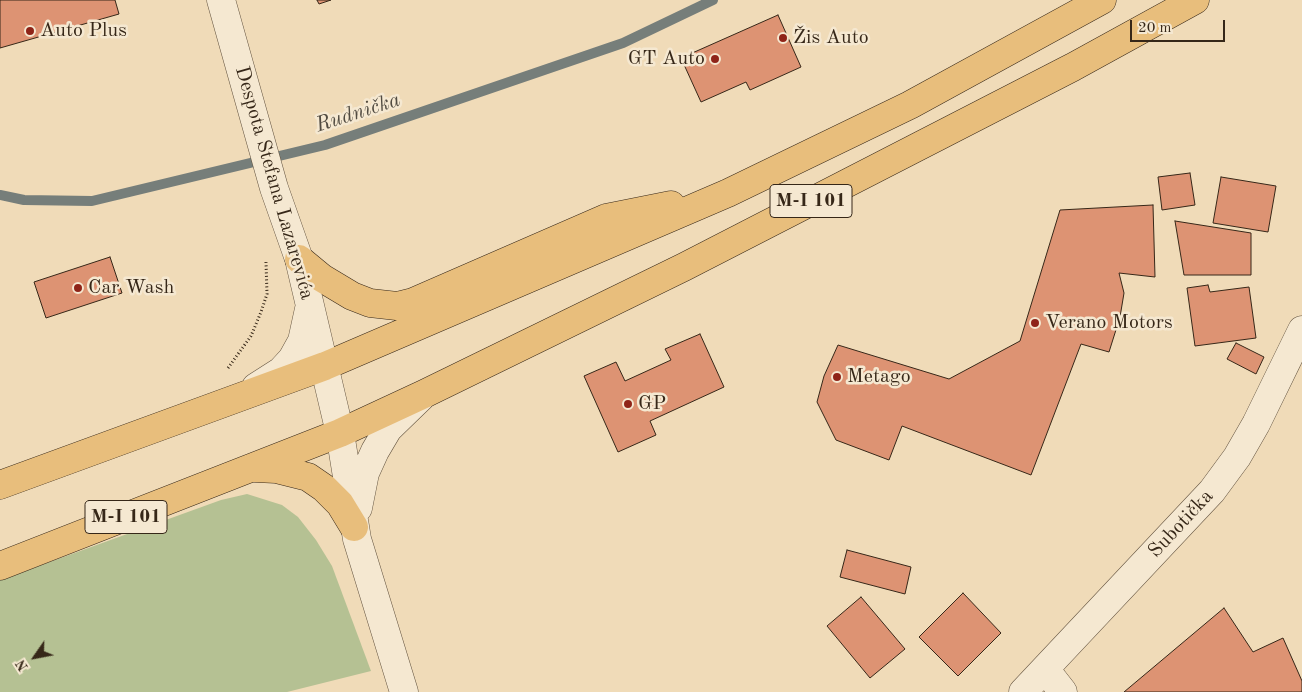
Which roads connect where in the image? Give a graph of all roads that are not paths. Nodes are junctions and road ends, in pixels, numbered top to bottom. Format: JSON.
{"nodes":[{"id":1,"x":221,"y":0,"type":"edge"},
{"id":2,"x":1102,"y":0,"type":"edge"},
{"id":3,"x":1195,"y":0,"type":"edge"},
{"id":4,"x":728,"y":193,"type":"junction"},
{"id":5,"x":299,"y":259,"type":"junction"},
{"id":6,"x":310,"y":305,"type":"junction"},
{"id":7,"x":1302,"y":330,"type":"edge"},
{"id":8,"x":325,"y":366,"type":"junction"},
{"id":9,"x":1294,"y":369,"type":"edge"},
{"id":10,"x":424,"y":394,"type":"junction"},
{"id":11,"x":232,"y":401,"type":"junction"},
{"id":12,"x":340,"y":433,"type":"junction"},
{"id":13,"x":251,"y":467,"type":"junction"},
{"id":14,"x":0,"y":485,"type":"edge"},
{"id":15,"x":354,"y":527,"type":"junction"},
{"id":16,"x":0,"y":566,"type":"edge"},
{"id":17,"x":1046,"y":669,"type":"junction"},
{"id":18,"x":404,"y":692,"type":"edge"},
{"id":19,"x":1023,"y":692,"type":"edge"},
{"id":20,"x":1063,"y":692,"type":"edge"}],
"edges":[{"from":1,"to":5,"type":"street","name":"Despota Stefana Lazarevića"},
{"from":2,"to":4,"type":"main road","number":"M-I 101"},
{"from":3,"to":10,"type":"main road","number":"M-I 101"},
{"from":4,"to":5,"type":"main road"},
{"from":4,"to":8,"type":"main road","number":"M-I 101"},
{"from":5,"to":6,"type":"street","name":"Despota Stefana Lazarevića"},
{"from":6,"to":8,"type":"street","name":"Despota Stefana Lazarevića"},
{"from":6,"to":11,"type":"street"},
{"from":7,"to":9,"type":"street","name":"Subotička"},
{"from":8,"to":11,"type":"main road","number":"M-I 101"},
{"from":8,"to":12,"type":"street","name":"Despota Stefana Lazarevića"},
{"from":9,"to":17,"type":"street","name":"Subotička"},
{"from":10,"to":12,"type":"main road","number":"M-I 101"},
{"from":10,"to":15,"type":"street"},
{"from":11,"to":14,"type":"main road","number":"M-I 101"},
{"from":12,"to":13,"type":"main road","number":"M-I 101"},
{"from":12,"to":15,"type":"street","name":"Despota Stefana Lazarevića"},
{"from":13,"to":15,"type":"main road"},
{"from":13,"to":16,"type":"main road","number":"M-I 101"},
{"from":15,"to":18,"type":"street","name":"Despota Stefana Lazarevića"},
{"from":17,"to":19,"type":"street","name":"Subotička"},
{"from":17,"to":20,"type":"street"}]}
